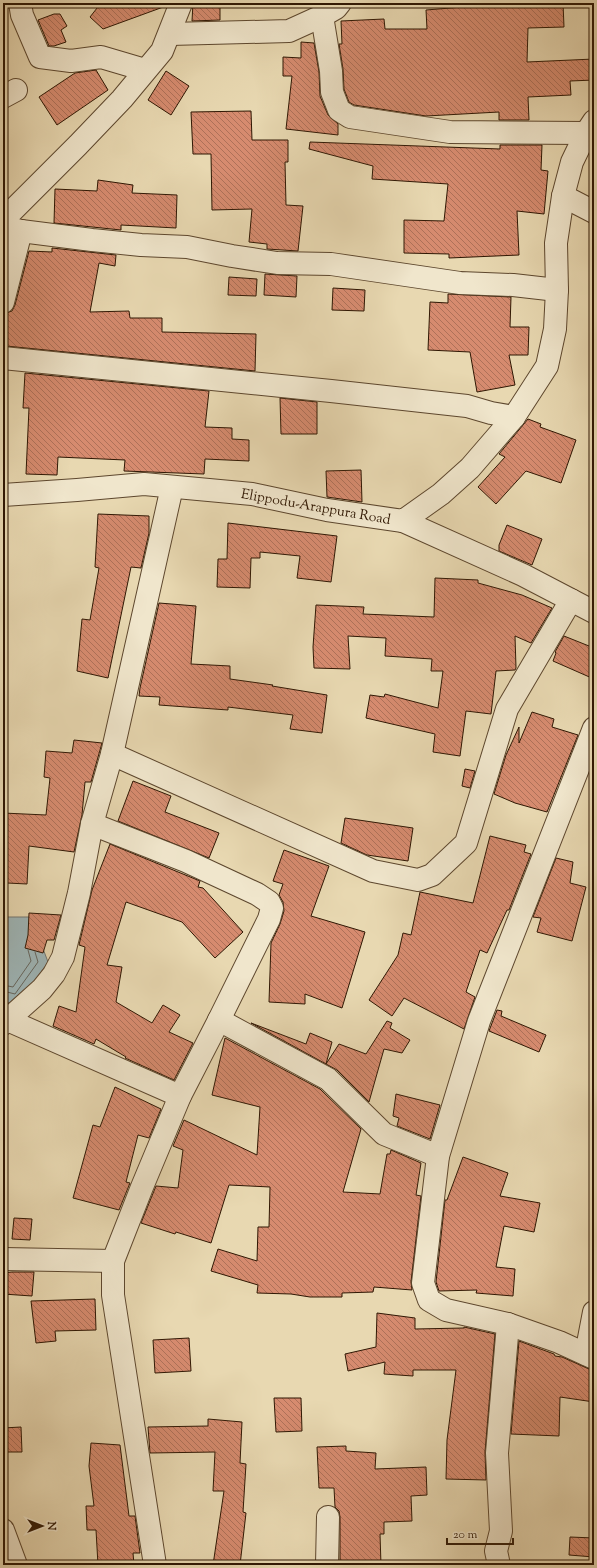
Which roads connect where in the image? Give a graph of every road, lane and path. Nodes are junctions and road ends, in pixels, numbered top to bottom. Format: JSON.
{"nodes":[{"id":1,"x":20,"y":3,"type":"edge"},
{"id":2,"x":181,"y":3,"type":"edge"},
{"id":3,"x":340,"y":3,"type":"edge"},
{"id":4,"x":322,"y":16,"type":"junction"},
{"id":5,"x":170,"y":34,"type":"junction"},
{"id":6,"x":145,"y":70,"type":"junction"},
{"id":7,"x":590,"y":127,"type":"edge"},
{"id":8,"x":562,"y":196,"type":"junction"},
{"id":9,"x":594,"y":212,"type":"edge"},
{"id":10,"x":9,"y":226,"type":"edge"},
{"id":11,"x":557,"y":290,"type":"junction"},
{"id":12,"x":3,"y":302,"type":"edge"},
{"id":13,"x":3,"y":358,"type":"edge"},
{"id":14,"x":514,"y":417,"type":"junction"},
{"id":15,"x":172,"y":487,"type":"junction"},
{"id":16,"x":3,"y":495,"type":"edge"},
{"id":17,"x":403,"y":521,"type":"junction"},
{"id":18,"x":571,"y":600,"type":"junction"},
{"id":19,"x":594,"y":612,"type":"edge"},
{"id":20,"x":594,"y":728,"type":"edge"},
{"id":21,"x":112,"y":754,"type":"junction"},
{"id":22,"x":92,"y":824,"type":"junction"},
{"id":23,"x":219,"y":1020,"type":"junction"},
{"id":24,"x":4,"y":1021,"type":"edge"},
{"id":25,"x":180,"y":1096,"type":"junction"},
{"id":26,"x":438,"y":1156,"type":"junction"},
{"id":27,"x":3,"y":1258,"type":"edge"},
{"id":28,"x":113,"y":1261,"type":"junction"},
{"id":29,"x":594,"y":1312,"type":"edge"},
{"id":30,"x":508,"y":1324,"type":"junction"},
{"id":31,"x":590,"y":1356,"type":"edge"},
{"id":32,"x":328,"y":1517,"type":"dead end"},
{"id":33,"x":3,"y":1530,"type":"edge"},
{"id":34,"x":16,"y":1565,"type":"edge"},
{"id":35,"x":155,"y":1565,"type":"edge"},
{"id":36,"x":327,"y":1565,"type":"edge"},
{"id":37,"x":499,"y":1565,"type":"edge"}],
"edges":[{"from":1,"to":6,"type":"street"},
{"from":2,"to":5,"type":"street"},
{"from":3,"to":4,"type":"street"},
{"from":4,"to":5,"type":"street"},
{"from":4,"to":7,"type":"street"},
{"from":5,"to":6,"type":"street"},
{"from":6,"to":10,"type":"street"},
{"from":7,"to":8,"type":"street","name":"Elippodu-Arappura Road"},
{"from":8,"to":9,"type":"street"},
{"from":8,"to":11,"type":"street","name":"Elippodu-Arappura Road"},
{"from":10,"to":11,"type":"street"},
{"from":10,"to":12,"type":"street"},
{"from":11,"to":14,"type":"street","name":"Elippodu-Arappura Road"},
{"from":13,"to":14,"type":"street"},
{"from":14,"to":17,"type":"street","name":"Elippodu-Arappura Road"},
{"from":15,"to":16,"type":"street","name":"Elippodu-Arappura Road"},
{"from":15,"to":17,"type":"street","name":"Elippodu-Arappura Road"},
{"from":15,"to":21,"type":"street"},
{"from":17,"to":18,"type":"street"},
{"from":18,"to":19,"type":"street"},
{"from":18,"to":21,"type":"street"},
{"from":20,"to":26,"type":"street"},
{"from":21,"to":22,"type":"street"},
{"from":22,"to":23,"type":"street"},
{"from":22,"to":24,"type":"street"},
{"from":23,"to":25,"type":"street"},
{"from":23,"to":26,"type":"street"},
{"from":24,"to":25,"type":"street"},
{"from":25,"to":28,"type":"street"},
{"from":26,"to":30,"type":"street"},
{"from":27,"to":28,"type":"street"},
{"from":28,"to":35,"type":"street"},
{"from":29,"to":31,"type":"street"},
{"from":30,"to":31,"type":"street"},
{"from":30,"to":37,"type":"street"},
{"from":32,"to":36,"type":"street"},
{"from":33,"to":34,"type":"street"}]}
